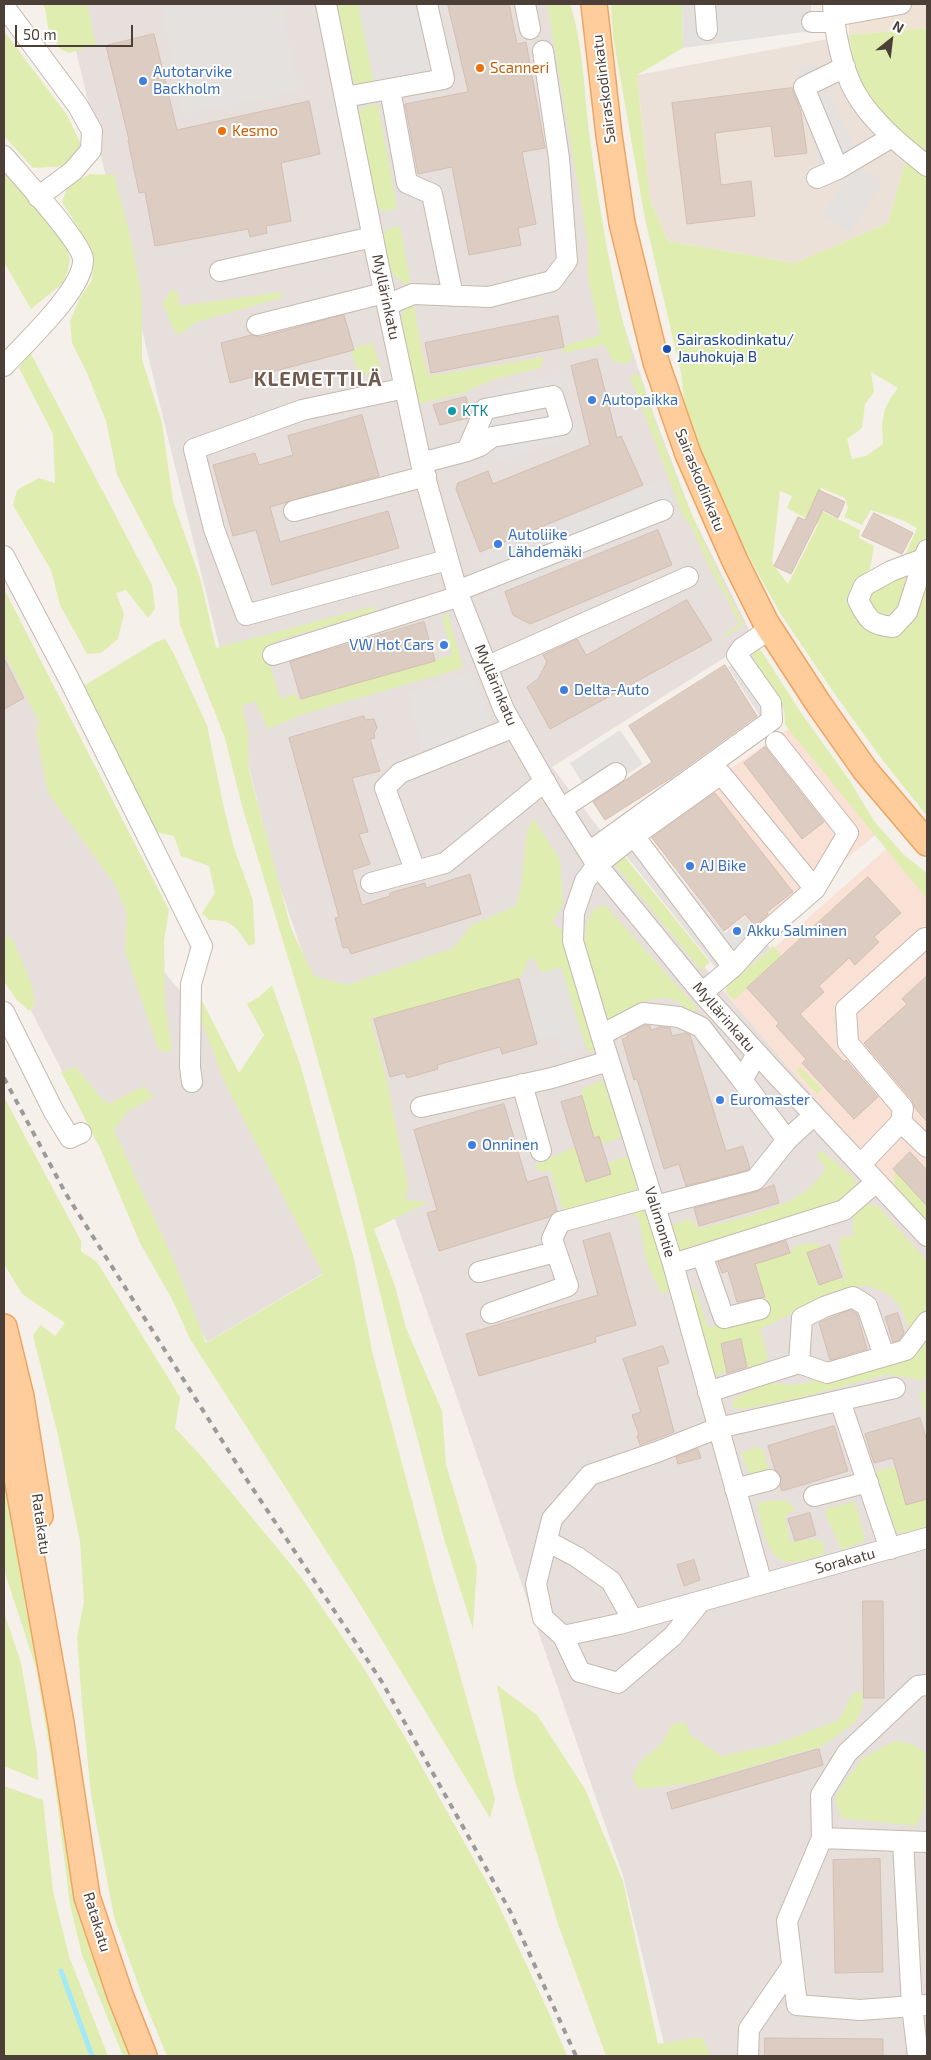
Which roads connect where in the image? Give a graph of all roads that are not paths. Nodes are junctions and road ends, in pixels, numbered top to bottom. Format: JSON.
{"nodes":[{"id":1,"x":326,"y":4,"type":"edge"},
{"id":2,"x":427,"y":4,"type":"edge"},
{"id":3,"x":526,"y":4,"type":"edge"},
{"id":4,"x":594,"y":4,"type":"edge"},
{"id":5,"x":705,"y":4,"type":"edge"},
{"id":6,"x":901,"y":4,"type":"edge"},
{"id":7,"x":4,"y":6,"type":"edge"},
{"id":8,"x":834,"y":14,"type":"edge"},
{"id":9,"x":812,"y":22,"type":"dead end"},
{"id":10,"x":530,"y":28,"type":"dead end"},
{"id":11,"x":707,"y":30,"type":"dead end"},
{"id":12,"x":543,"y":51,"type":"dead end"},
{"id":13,"x":845,"y":67,"type":"junction"},
{"id":14,"x":390,"y":89,"type":"junction"},
{"id":15,"x":345,"y":97,"type":"junction"},
{"id":16,"x":892,"y":138,"type":"junction"},
{"id":17,"x":4,"y":156,"type":"edge"},
{"id":18,"x":927,"y":166,"type":"edge"},
{"id":19,"x":838,"y":169,"type":"junction"},
{"id":20,"x":817,"y":178,"type":"dead end"},
{"id":21,"x":38,"y":197,"type":"junction"},
{"id":22,"x":373,"y":237,"type":"junction"},
{"id":23,"x":220,"y":271,"type":"dead end"},
{"id":24,"x":453,"y":296,"type":"junction"},
{"id":25,"x":386,"y":299,"type":"junction"},
{"id":26,"x":257,"y":325,"type":"dead end"},
{"id":27,"x":4,"y":366,"type":"edge"},
{"id":28,"x":405,"y":388,"type":"junction"},
{"id":29,"x":467,"y":451,"type":"dead end"},
{"id":30,"x":424,"y":470,"type":"junction"},
{"id":31,"x":663,"y":510,"type":"dead end"},
{"id":32,"x":294,"y":511,"type":"dead end"},
{"id":33,"x":4,"y":556,"type":"edge"},
{"id":34,"x":447,"y":560,"type":"junction"},
{"id":35,"x":688,"y":578,"type":"dead end"},
{"id":36,"x":458,"y":594,"type":"junction"},
{"id":37,"x":770,"y":629,"type":"junction"},
{"id":38,"x":274,"y":655,"type":"dead end"},
{"id":39,"x":488,"y":666,"type":"junction"},
{"id":40,"x":514,"y":727,"type":"junction"},
{"id":41,"x":776,"y":742,"type":"dead end"},
{"id":42,"x":616,"y":774,"type":"dead end"},
{"id":43,"x":545,"y":781,"type":"junction"},
{"id":44,"x":560,"y":809,"type":"junction"},
{"id":45,"x":634,"y":836,"type":"junction"},
{"id":46,"x":927,"y":843,"type":"edge"},
{"id":47,"x":593,"y":859,"type":"junction"},
{"id":48,"x":415,"y":870,"type":"junction"},
{"id":49,"x":371,"y":883,"type":"dead end"},
{"id":50,"x":815,"y":889,"type":"junction"},
{"id":51,"x":927,"y":941,"type":"edge"},
{"id":52,"x":733,"y":967,"type":"junction"},
{"id":53,"x":702,"y":993,"type":"junction"},
{"id":54,"x":4,"y":1012,"type":"edge"},
{"id":55,"x":601,"y":1035,"type":"junction"},
{"id":56,"x":757,"y":1054,"type":"junction"},
{"id":57,"x":609,"y":1061,"type":"junction"},
{"id":58,"x":742,"y":1080,"type":"junction"},
{"id":59,"x":192,"y":1082,"type":"dead end"},
{"id":60,"x":522,"y":1084,"type":"junction"},
{"id":61,"x":421,"y":1107,"type":"dead end"},
{"id":62,"x":814,"y":1115,"type":"junction"},
{"id":63,"x":902,"y":1122,"type":"junction"},
{"id":64,"x":81,"y":1133,"type":"dead end"},
{"id":65,"x":787,"y":1140,"type":"junction"},
{"id":66,"x":927,"y":1147,"type":"edge"},
{"id":67,"x":541,"y":1151,"type":"dead end"},
{"id":68,"x":861,"y":1164,"type":"junction"},
{"id":69,"x":876,"y":1182,"type":"junction"},
{"id":70,"x":654,"y":1202,"type":"junction"},
{"id":71,"x":927,"y":1236,"type":"edge"},
{"id":72,"x":555,"y":1252,"type":"junction"},
{"id":73,"x":702,"y":1255,"type":"junction"},
{"id":74,"x":673,"y":1264,"type":"junction"},
{"id":75,"x":479,"y":1272,"type":"dead end"},
{"id":76,"x":760,"y":1309,"type":"dead end"},
{"id":77,"x":491,"y":1313,"type":"dead end"},
{"id":78,"x":927,"y":1322,"type":"edge"},
{"id":79,"x":4,"y":1327,"type":"edge"},
{"id":80,"x":884,"y":1356,"type":"junction"},
{"id":81,"x":799,"y":1363,"type":"junction"},
{"id":82,"x":895,"y":1388,"type":"dead end"},
{"id":83,"x":4,"y":1389,"type":"edge"},
{"id":84,"x":708,"y":1392,"type":"junction"},
{"id":85,"x":840,"y":1401,"type":"junction"},
{"id":86,"x":718,"y":1428,"type":"junction"},
{"id":87,"x":16,"y":1454,"type":"edge"},
{"id":88,"x":770,"y":1480,"type":"dead end"},
{"id":89,"x":868,"y":1482,"type":"junction"},
{"id":90,"x":735,"y":1489,"type":"junction"},
{"id":91,"x":814,"y":1496,"type":"dead end"},
{"id":92,"x":927,"y":1538,"type":"edge"},
{"id":93,"x":547,"y":1541,"type":"junction"},
{"id":94,"x":890,"y":1548,"type":"junction"},
{"id":95,"x":762,"y":1584,"type":"junction"},
{"id":96,"x":701,"y":1601,"type":"junction"},
{"id":97,"x":633,"y":1620,"type":"junction"},
{"id":98,"x":564,"y":1636,"type":"junction"},
{"id":99,"x":927,"y":1685,"type":"edge"},
{"id":100,"x":822,"y":1838,"type":"junction"},
{"id":101,"x":903,"y":1842,"type":"junction"},
{"id":102,"x":927,"y":1842,"type":"edge"},
{"id":103,"x":792,"y":1966,"type":"junction"},
{"id":104,"x":920,"y":2006,"type":"edge"},
{"id":105,"x":144,"y":2056,"type":"edge"},
{"id":106,"x":748,"y":2056,"type":"edge"},
{"id":107,"x":918,"y":2056,"type":"edge"}],
"edges":[{"from":1,"to":15,"type":"street","name":"Myllärinkatu"},
{"from":2,"to":14,"type":"street"},
{"from":3,"to":10,"type":"street"},
{"from":4,"to":37,"type":"main road","name":"Sairaskodinkatu"},
{"from":5,"to":11,"type":"street"},
{"from":6,"to":8,"type":"street"},
{"from":7,"to":21,"type":"street"},
{"from":8,"to":9,"type":"street"},
{"from":8,"to":13,"type":"street"},
{"from":12,"to":24,"type":"street"},
{"from":13,"to":16,"type":"street"},
{"from":13,"to":19,"type":"street"},
{"from":14,"to":15,"type":"street"},
{"from":14,"to":24,"type":"street"},
{"from":15,"to":22,"type":"street","name":"Myllärinkatu"},
{"from":16,"to":18,"type":"street"},
{"from":16,"to":19,"type":"street"},
{"from":17,"to":21,"type":"street"},
{"from":19,"to":20,"type":"street"},
{"from":21,"to":27,"type":"street"},
{"from":22,"to":23,"type":"street"},
{"from":22,"to":25,"type":"street","name":"Myllärinkatu"},
{"from":24,"to":25,"type":"street"},
{"from":25,"to":26,"type":"street"},
{"from":25,"to":28,"type":"street","name":"Myllärinkatu"},
{"from":28,"to":30,"type":"street","name":"Myllärinkatu"},
{"from":28,"to":34,"type":"street"},
{"from":29,"to":30,"type":"street"},
{"from":30,"to":32,"type":"street"},
{"from":30,"to":34,"type":"street","name":"Myllärinkatu"},
{"from":31,"to":36,"type":"street"},
{"from":33,"to":59,"type":"street"},
{"from":34,"to":36,"type":"street","name":"Myllärinkatu"},
{"from":35,"to":39,"type":"street"},
{"from":36,"to":38,"type":"street"},
{"from":36,"to":39,"type":"street","name":"Myllärinkatu"},
{"from":37,"to":46,"type":"main road","name":"Sairaskodinkatu"},
{"from":37,"to":47,"type":"street"},
{"from":39,"to":40,"type":"street","name":"Myllärinkatu"},
{"from":40,"to":43,"type":"street","name":"Myllärinkatu"},
{"from":40,"to":48,"type":"street"},
{"from":41,"to":50,"type":"street"},
{"from":42,"to":44,"type":"street"},
{"from":43,"to":44,"type":"street","name":"Myllärinkatu"},
{"from":43,"to":48,"type":"street"},
{"from":44,"to":47,"type":"street","name":"Myllärinkatu"},
{"from":45,"to":47,"type":"street"},
{"from":45,"to":50,"type":"street"},
{"from":45,"to":52,"type":"street"},
{"from":47,"to":53,"type":"street","name":"Myllärinkatu"},
{"from":47,"to":55,"type":"street","name":"Valimontie"},
{"from":48,"to":49,"type":"street"},
{"from":50,"to":52,"type":"street"},
{"from":51,"to":63,"type":"street"},
{"from":52,"to":53,"type":"street"},
{"from":53,"to":56,"type":"street","name":"Myllärinkatu"},
{"from":54,"to":64,"type":"street"},
{"from":55,"to":57,"type":"street","name":"Valimontie"},
{"from":55,"to":58,"type":"street"},
{"from":56,"to":58,"type":"street"},
{"from":56,"to":62,"type":"street","name":"Myllärinkatu"},
{"from":57,"to":60,"type":"street"},
{"from":57,"to":70,"type":"street","name":"Valimontie"},
{"from":58,"to":65,"type":"street"},
{"from":60,"to":61,"type":"street"},
{"from":60,"to":67,"type":"street"},
{"from":62,"to":65,"type":"street"},
{"from":62,"to":68,"type":"street","name":"Myllärinkatu"},
{"from":63,"to":66,"type":"street"},
{"from":63,"to":68,"type":"street"},
{"from":65,"to":70,"type":"street"},
{"from":68,"to":69,"type":"street","name":"Myllärinkatu"},
{"from":69,"to":71,"type":"street","name":"Myllärinkatu"},
{"from":69,"to":73,"type":"street"},
{"from":70,"to":72,"type":"street"},
{"from":70,"to":74,"type":"street","name":"Valimontie"},
{"from":72,"to":75,"type":"street"},
{"from":72,"to":77,"type":"street"},
{"from":73,"to":74,"type":"street"},
{"from":73,"to":76,"type":"street"},
{"from":74,"to":84,"type":"street","name":"Valimontie"},
{"from":78,"to":80,"type":"street"},
{"from":79,"to":87,"type":"main road","name":"Ratakatu"},
{"from":80,"to":81,"type":"street"},
{"from":80,"to":81,"type":"street"},
{"from":81,"to":84,"type":"street"},
{"from":82,"to":85,"type":"street"},
{"from":83,"to":87,"type":"main road","name":"Ratakatu"},
{"from":84,"to":86,"type":"street","name":"Valimontie"},
{"from":85,"to":86,"type":"street"},
{"from":85,"to":89,"type":"street"},
{"from":86,"to":90,"type":"street","name":"Valimontie"},
{"from":86,"to":93,"type":"street"},
{"from":87,"to":105,"type":"main road","name":"Ratakatu"},
{"from":88,"to":90,"type":"street"},
{"from":89,"to":91,"type":"street"},
{"from":89,"to":94,"type":"street"},
{"from":90,"to":95,"type":"street","name":"Valimontie"},
{"from":92,"to":94,"type":"street","name":"Sorakatu"},
{"from":93,"to":97,"type":"street"},
{"from":93,"to":98,"type":"street"},
{"from":94,"to":95,"type":"street","name":"Sorakatu"},
{"from":95,"to":96,"type":"street","name":"Sorakatu"},
{"from":96,"to":97,"type":"street","name":"Sorakatu"},
{"from":96,"to":98,"type":"street"},
{"from":97,"to":98,"type":"street","name":"Sorakatu"},
{"from":99,"to":100,"type":"street"},
{"from":100,"to":101,"type":"street"},
{"from":100,"to":103,"type":"street"},
{"from":101,"to":102,"type":"street"},
{"from":101,"to":104,"type":"street"},
{"from":103,"to":104,"type":"street"},
{"from":103,"to":106,"type":"street"},
{"from":104,"to":107,"type":"street"}]}
